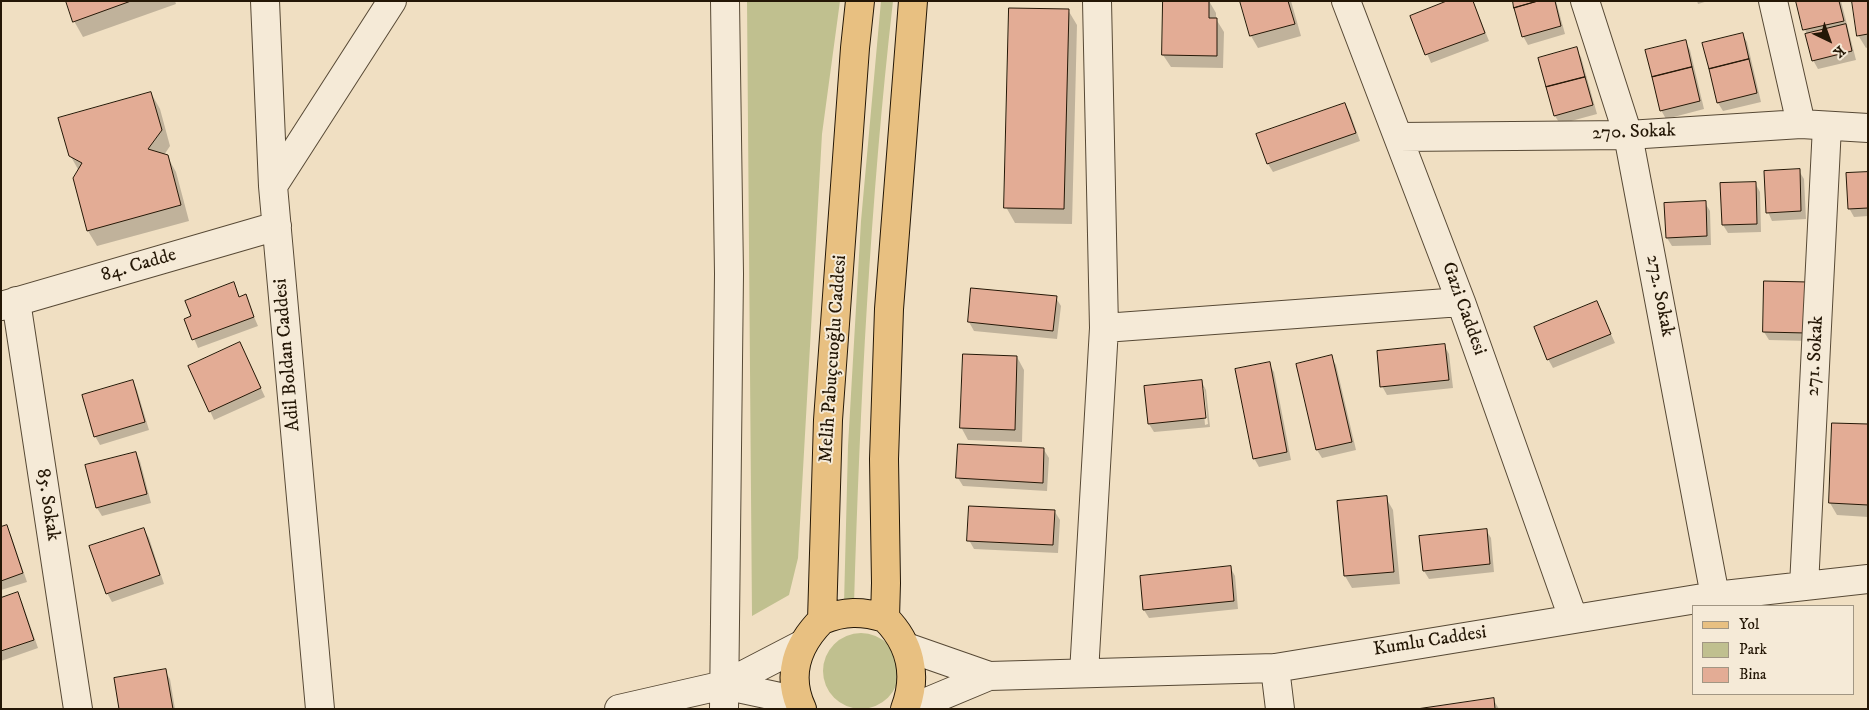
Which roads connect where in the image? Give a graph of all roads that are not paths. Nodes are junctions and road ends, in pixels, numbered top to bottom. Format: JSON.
{"nodes":[{"id":1,"x":265,"y":1,"type":"edge"},
{"id":2,"x":392,"y":1,"type":"edge"},
{"id":3,"x":725,"y":1,"type":"edge"},
{"id":4,"x":860,"y":1,"type":"edge"},
{"id":5,"x":912,"y":1,"type":"edge"},
{"id":6,"x":1097,"y":1,"type":"edge"},
{"id":7,"x":1346,"y":1,"type":"edge"},
{"id":8,"x":1585,"y":1,"type":"edge"},
{"id":9,"x":1773,"y":1,"type":"edge"},
{"id":10,"x":1814,"y":125,"type":"junction"},
{"id":11,"x":1868,"y":128,"type":"edge"},
{"id":12,"x":1628,"y":135,"type":"junction"},
{"id":13,"x":1399,"y":137,"type":"junction"},
{"id":14,"x":273,"y":186,"type":"junction"},
{"id":15,"x":276,"y":226,"type":"junction"},
{"id":16,"x":1461,"y":302,"type":"junction"},
{"id":17,"x":9,"y":304,"type":"edge"},
{"id":18,"x":1104,"y":328,"type":"junction"},
{"id":19,"x":1868,"y":579,"type":"edge"},
{"id":20,"x":1804,"y":586,"type":"junction"},
{"id":21,"x":1715,"y":596,"type":"junction"},
{"id":22,"x":885,"y":618,"type":"junction"},
{"id":23,"x":1573,"y":618,"type":"junction"},
{"id":24,"x":822,"y":620,"type":"junction"},
{"id":25,"x":803,"y":644,"type":"junction"},
{"id":26,"x":906,"y":647,"type":"junction"},
{"id":27,"x":1275,"y":668,"type":"junction"},
{"id":28,"x":1084,"y":672,"type":"junction"},
{"id":29,"x":989,"y":676,"type":"junction"},
{"id":30,"x":724,"y":697,"type":"edge"},
{"id":31,"x":800,"y":705,"type":"edge"},
{"id":32,"x":78,"y":709,"type":"edge"},
{"id":33,"x":320,"y":709,"type":"edge"},
{"id":34,"x":620,"y":709,"type":"edge"},
{"id":35,"x":905,"y":709,"type":"edge"},
{"id":36,"x":910,"y":709,"type":"edge"},
{"id":37,"x":1280,"y":709,"type":"edge"}],
"edges":[{"from":1,"to":14,"type":"street","name":"Adil Boldan Caddesi"},
{"from":2,"to":14,"type":"street"},
{"from":3,"to":30,"type":"street"},
{"from":4,"to":24,"type":"main road","name":"Melih Pabuçcuoğlu Caddesi"},
{"from":5,"to":22,"type":"main road"},
{"from":6,"to":18,"type":"street"},
{"from":7,"to":13,"type":"street","name":"Gazi Caddesi"},
{"from":8,"to":12,"type":"street","name":"272. Sokak"},
{"from":9,"to":10,"type":"street","name":"271. Sokak"},
{"from":10,"to":11,"type":"street","name":"270. Sokak"},
{"from":10,"to":12,"type":"street","name":"270. Sokak"},
{"from":10,"to":20,"type":"street","name":"271. Sokak"},
{"from":12,"to":13,"type":"street","name":"270. Sokak"},
{"from":12,"to":21,"type":"street","name":"272. Sokak"},
{"from":13,"to":16,"type":"street","name":"Gazi Caddesi"},
{"from":14,"to":15,"type":"street","name":"Adil Boldan Caddesi"},
{"from":15,"to":17,"type":"street","name":"84. Cadde"},
{"from":15,"to":33,"type":"street","name":"Adil Boldan Caddesi"},
{"from":16,"to":18,"type":"street"},
{"from":16,"to":23,"type":"street","name":"Gazi Caddesi"},
{"from":17,"to":32,"type":"street","name":"85. Sokak"},
{"from":18,"to":28,"type":"street"},
{"from":19,"to":20,"type":"street","name":"Kumlu Caddesi"},
{"from":20,"to":21,"type":"street","name":"Kumlu Caddesi"},
{"from":21,"to":23,"type":"street","name":"Kumlu Caddesi"},
{"from":22,"to":24,"type":"main road"},
{"from":22,"to":26,"type":"main road"},
{"from":23,"to":27,"type":"street","name":"Kumlu Caddesi"},
{"from":24,"to":25,"type":"main road"},
{"from":25,"to":30,"type":"street"},
{"from":25,"to":31,"type":"main road"},
{"from":26,"to":29,"type":"street"},
{"from":26,"to":35,"type":"main road"},
{"from":27,"to":28,"type":"street","name":"Kumlu Caddesi"},
{"from":27,"to":37,"type":"street"},
{"from":28,"to":29,"type":"street","name":"Kumlu Caddesi"},
{"from":29,"to":36,"type":"street"},
{"from":30,"to":31,"type":"street"},
{"from":30,"to":34,"type":"street"}]}
